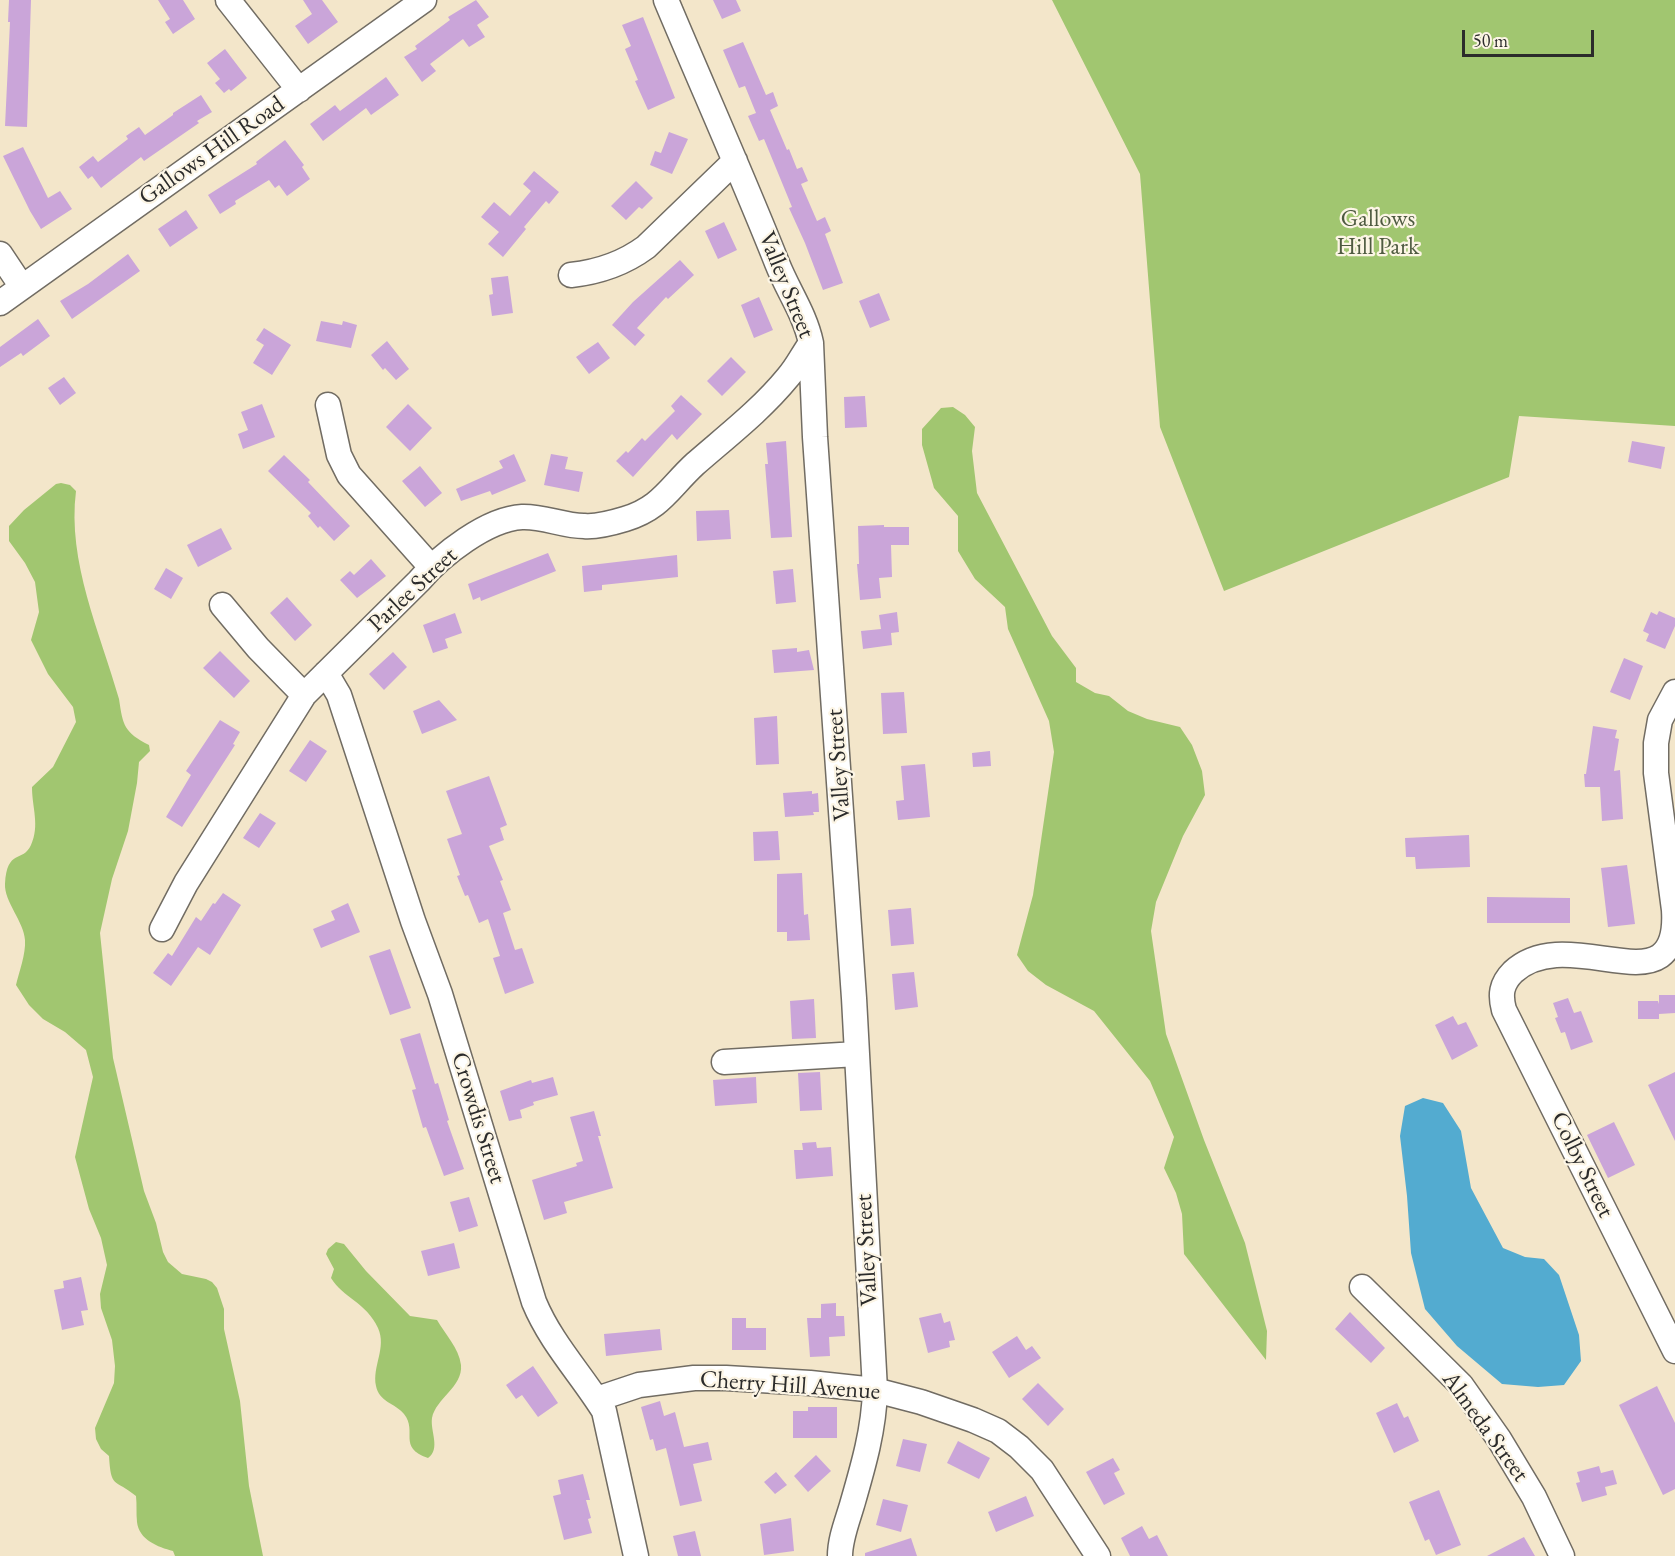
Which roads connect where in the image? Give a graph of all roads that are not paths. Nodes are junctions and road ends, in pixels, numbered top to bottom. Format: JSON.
{"nodes":[{"id":1,"x":228,"y":0,"type":"edge"},
{"id":2,"x":424,"y":0,"type":"edge"},
{"id":3,"x":666,"y":0,"type":"edge"},
{"id":4,"x":299,"y":90,"type":"junction"},
{"id":5,"x":735,"y":161,"type":"junction"},
{"id":6,"x":0,"y":254,"type":"edge"},
{"id":7,"x":571,"y":275,"type":"dead end"},
{"id":8,"x":22,"y":286,"type":"junction"},
{"id":9,"x":0,"y":303,"type":"edge"},
{"id":10,"x":811,"y":343,"type":"junction"},
{"id":11,"x":328,"y":405,"type":"dead end"},
{"id":12,"x":431,"y":567,"type":"junction"},
{"id":13,"x":222,"y":605,"type":"dead end"},
{"id":14,"x":326,"y":673,"type":"junction"},
{"id":15,"x":1675,"y":692,"type":"edge"},
{"id":16,"x":304,"y":694,"type":"junction"},
{"id":17,"x":162,"y":929,"type":"dead end"},
{"id":18,"x":857,"y":1054,"type":"junction"},
{"id":19,"x":724,"y":1062,"type":"dead end"},
{"id":20,"x":1362,"y":1287,"type":"dead end"},
{"id":21,"x":1675,"y":1351,"type":"edge"},
{"id":22,"x":874,"y":1389,"type":"junction"},
{"id":23,"x":597,"y":1399,"type":"junction"},
{"id":24,"x":636,"y":1556,"type":"edge"},
{"id":25,"x":840,"y":1556,"type":"edge"},
{"id":26,"x":1098,"y":1556,"type":"edge"},
{"id":27,"x":1562,"y":1556,"type":"edge"}],
"edges":[{"from":1,"to":4,"type":"street"},
{"from":2,"to":4,"type":"street","name":"Gallows Hill Road"},
{"from":3,"to":5,"type":"street","name":"Valley Street"},
{"from":4,"to":8,"type":"street","name":"Gallows Hill Road"},
{"from":5,"to":7,"type":"street"},
{"from":5,"to":10,"type":"street","name":"Valley Street"},
{"from":6,"to":8,"type":"street"},
{"from":8,"to":9,"type":"street","name":"Gallows Hill Road"},
{"from":10,"to":12,"type":"street","name":"Parlee Street"},
{"from":10,"to":18,"type":"street","name":"Valley Street"},
{"from":11,"to":12,"type":"street"},
{"from":12,"to":14,"type":"street","name":"Parlee Street"},
{"from":13,"to":16,"type":"street"},
{"from":14,"to":16,"type":"street","name":"Parlee Street"},
{"from":14,"to":23,"type":"street","name":"Crowdis Street"},
{"from":15,"to":21,"type":"street","name":"Colby Street"},
{"from":16,"to":17,"type":"street","name":"Parlee Street"},
{"from":18,"to":19,"type":"street"},
{"from":18,"to":22,"type":"street","name":"Valley Street"},
{"from":20,"to":27,"type":"street","name":"Almeda Street"},
{"from":22,"to":23,"type":"street","name":"Cherry Hill Avenue"},
{"from":22,"to":25,"type":"street","name":"Valley Street"},
{"from":22,"to":26,"type":"street","name":"Cherry Hill Avenue"},
{"from":23,"to":24,"type":"street","name":"Crowdis Street"}]}
